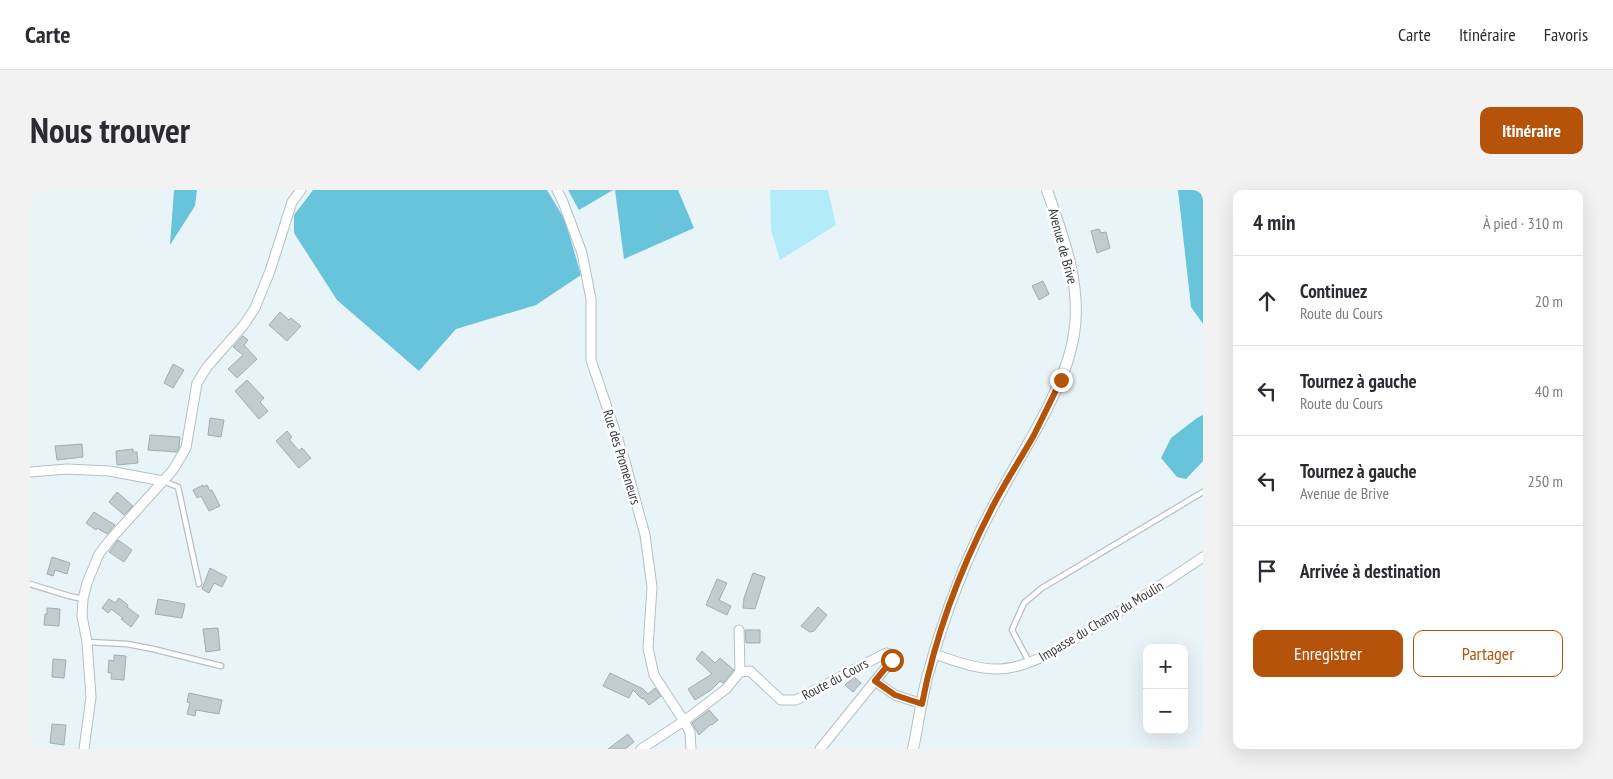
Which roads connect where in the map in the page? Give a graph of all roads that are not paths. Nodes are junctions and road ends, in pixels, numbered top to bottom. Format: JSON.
{"nodes":[{"id":1,"x":301,"y":190,"type":"edge"},
{"id":2,"x":557,"y":190,"type":"edge"},
{"id":3,"x":1047,"y":190,"type":"edge"},
{"id":4,"x":30,"y":472,"type":"edge"},
{"id":5,"x":163,"y":481,"type":"junction"},
{"id":6,"x":1203,"y":492,"type":"edge"},
{"id":7,"x":1203,"y":556,"type":"edge"},
{"id":8,"x":30,"y":584,"type":"edge"},
{"id":9,"x":199,"y":584,"type":"dead end"},
{"id":10,"x":82,"y":599,"type":"junction"},
{"id":11,"x":739,"y":630,"type":"dead end"},
{"id":12,"x":87,"y":642,"type":"junction"},
{"id":13,"x":934,"y":654,"type":"junction"},
{"id":14,"x":1029,"y":663,"type":"junction"},
{"id":15,"x":221,"y":666,"type":"dead end"},
{"id":16,"x":740,"y":672,"type":"junction"},
{"id":17,"x":875,"y":681,"type":"junction"},
{"id":18,"x":922,"y":704,"type":"junction"},
{"id":19,"x":684,"y":721,"type":"junction"},
{"id":20,"x":84,"y":749,"type":"edge"},
{"id":21,"x":641,"y":749,"type":"edge"},
{"id":22,"x":691,"y":749,"type":"edge"},
{"id":23,"x":820,"y":749,"type":"edge"},
{"id":24,"x":913,"y":749,"type":"edge"}],
"edges":[{"from":1,"to":5,"type":"street"},
{"from":2,"to":19,"type":"street","name":"Rue des Promeneurs"},
{"from":3,"to":13,"type":"street","name":"Avenue de Brive"},
{"from":4,"to":5,"type":"street"},
{"from":5,"to":9,"type":"lane"},
{"from":5,"to":10,"type":"street"},
{"from":6,"to":14,"type":"lane"},
{"from":7,"to":14,"type":"street","name":"Impasse du Champ du Moulin"},
{"from":8,"to":10,"type":"lane"},
{"from":10,"to":12,"type":"street"},
{"from":11,"to":16,"type":"street"},
{"from":12,"to":15,"type":"lane"},
{"from":12,"to":20,"type":"street"},
{"from":13,"to":14,"type":"street","name":"Impasse du Champ du Moulin"},
{"from":13,"to":18,"type":"street","name":"Avenue de Brive"},
{"from":16,"to":17,"type":"street","name":"Route du Cours"},
{"from":16,"to":19,"type":"street"},
{"from":17,"to":18,"type":"street","name":"Route du Cours"},
{"from":17,"to":23,"type":"street","name":"Route du Cours"},
{"from":18,"to":24,"type":"street","name":"Avenue de Brive"},
{"from":19,"to":21,"type":"street"},
{"from":19,"to":22,"type":"street"}]}
